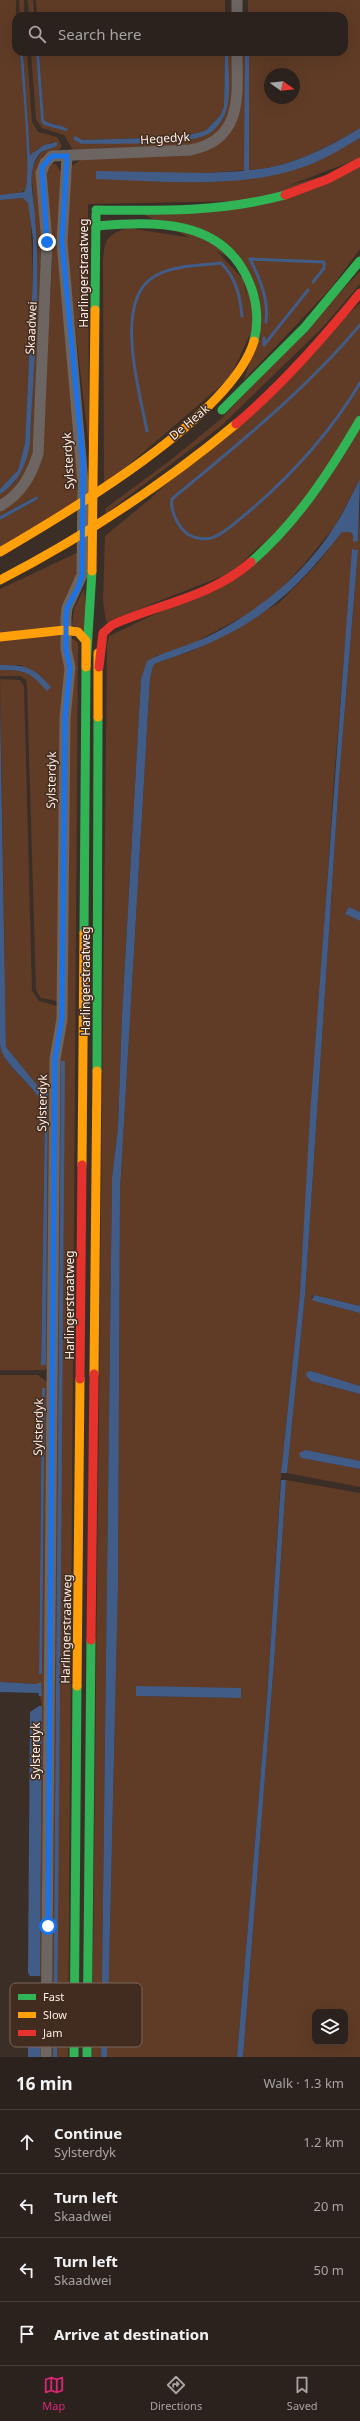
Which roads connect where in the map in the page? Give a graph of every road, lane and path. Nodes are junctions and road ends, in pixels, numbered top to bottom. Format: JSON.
{"nodes":[{"id":1,"x":237,"y":0,"type":"edge"},
{"id":2,"x":237,"y":12,"type":"edge"},
{"id":3,"x":237,"y":56,"type":"edge"},
{"id":4,"x":67,"y":156,"type":"junction"},
{"id":5,"x":360,"y":162,"type":"edge"},
{"id":6,"x":96,"y":226,"type":"junction"},
{"id":7,"x":360,"y":260,"type":"edge"},
{"id":8,"x":360,"y":293,"type":"edge"},
{"id":9,"x":217,"y":415,"type":"dead end"},
{"id":10,"x":360,"y":420,"type":"edge"},
{"id":11,"x":101,"y":503,"type":"dead end"},
{"id":12,"x":0,"y":506,"type":"edge"},
{"id":13,"x":72,"y":523,"type":"dead end"},
{"id":14,"x":21,"y":551,"type":"dead end"},
{"id":15,"x":0,"y":552,"type":"edge"},
{"id":16,"x":93,"y":553,"type":"junction"},
{"id":17,"x":0,"y":562,"type":"edge"},
{"id":18,"x":0,"y":580,"type":"edge"},
{"id":19,"x":65,"y":630,"type":"junction"},
{"id":20,"x":0,"y":637,"type":"edge"},
{"id":21,"x":86,"y":667,"type":"junction"},
{"id":22,"x":99,"y":667,"type":"junction"},
{"id":23,"x":47,"y":1983,"type":"edge"},
{"id":24,"x":75,"y":1983,"type":"edge"},
{"id":25,"x":88,"y":1983,"type":"edge"},
{"id":26,"x":46,"y":2047,"type":"edge"},
{"id":27,"x":74,"y":2047,"type":"edge"},
{"id":28,"x":87,"y":2047,"type":"edge"},
{"id":29,"x":46,"y":2057,"type":"edge"},
{"id":30,"x":74,"y":2057,"type":"edge"},
{"id":31,"x":87,"y":2057,"type":"edge"}],
"edges":[{"from":1,"to":2,"type":"street"},
{"from":3,"to":4,"type":"street","name":"Hegedyk"},
{"from":4,"to":12,"type":"street","name":"Skaadwei"},
{"from":4,"to":19,"type":"street","name":"Sylsterdyk"},
{"from":5,"to":6,"type":"main road","name":"Harlingerstraatweg"},
{"from":6,"to":15,"type":"main road"},
{"from":6,"to":16,"type":"main road","name":"Harlingerstraatweg"},
{"from":7,"to":9,"type":"main road","name":"De Heak"},
{"from":8,"to":18,"type":"main road"},
{"from":10,"to":22,"type":"main road"},
{"from":11,"to":13,"type":"main road"},
{"from":14,"to":17,"type":"main road"},
{"from":16,"to":21,"type":"main road","name":"Harlingerstraatweg"},
{"from":16,"to":22,"type":"main road","name":"Harlingerstraatweg"},
{"from":19,"to":20,"type":"main road"},
{"from":19,"to":21,"type":"main road"},
{"from":19,"to":23,"type":"street","name":"Sylsterdyk"},
{"from":21,"to":24,"type":"main road","name":"Harlingerstraatweg"},
{"from":22,"to":25,"type":"main road","name":"Harlingerstraatweg"},
{"from":26,"to":29,"type":"street","name":"Sylsterdyk"},
{"from":27,"to":30,"type":"main road","name":"Harlingerstraatweg"},
{"from":28,"to":31,"type":"main road","name":"Harlingerstraatweg"}]}
